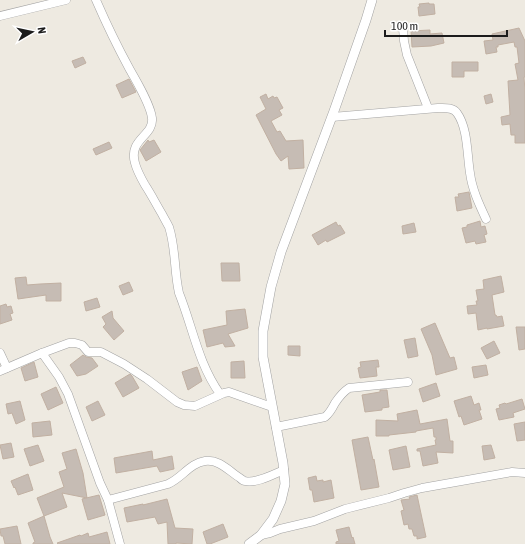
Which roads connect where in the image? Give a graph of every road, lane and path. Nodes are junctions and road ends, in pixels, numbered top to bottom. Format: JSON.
{"nodes":[{"id":1,"x":66,"y":0,"type":"edge"},
{"id":2,"x":96,"y":0,"type":"edge"},
{"id":3,"x":372,"y":0,"type":"edge"},
{"id":4,"x":0,"y":16,"type":"edge"},
{"id":5,"x":403,"y":28,"type":"dead end"},
{"id":6,"x":428,"y":108,"type":"junction"},
{"id":7,"x":332,"y":117,"type":"junction"},
{"id":8,"x":486,"y":219,"type":"dead end"},
{"id":9,"x":42,"y":352,"type":"junction"},
{"id":10,"x":0,"y":353,"type":"edge"},
{"id":11,"x":4,"y":370,"type":"edge"},
{"id":12,"x":408,"y":382,"type":"dead end"},
{"id":13,"x":220,"y":394,"type":"junction"},
{"id":14,"x":272,"y":407,"type":"junction"},
{"id":15,"x":276,"y":427,"type":"junction"},
{"id":16,"x":284,"y":470,"type":"junction"},
{"id":17,"x":525,"y":473,"type":"edge"},
{"id":18,"x":108,"y":500,"type":"junction"},
{"id":19,"x":261,"y":535,"type":"junction"},
{"id":20,"x":120,"y":544,"type":"edge"},
{"id":21,"x":249,"y":544,"type":"edge"}],
"edges":[{"from":1,"to":4,"type":"street"},
{"from":2,"to":13,"type":"street"},
{"from":3,"to":7,"type":"street"},
{"from":5,"to":6,"type":"street"},
{"from":6,"to":7,"type":"street"},
{"from":6,"to":8,"type":"street"},
{"from":7,"to":14,"type":"street"},
{"from":9,"to":11,"type":"street"},
{"from":9,"to":13,"type":"street"},
{"from":9,"to":18,"type":"street"},
{"from":10,"to":11,"type":"street"},
{"from":12,"to":15,"type":"street"},
{"from":13,"to":14,"type":"street"},
{"from":14,"to":15,"type":"street"},
{"from":15,"to":16,"type":"street"},
{"from":16,"to":18,"type":"street"},
{"from":16,"to":19,"type":"street"},
{"from":17,"to":19,"type":"street"},
{"from":18,"to":20,"type":"street"},
{"from":19,"to":21,"type":"street"}]}
